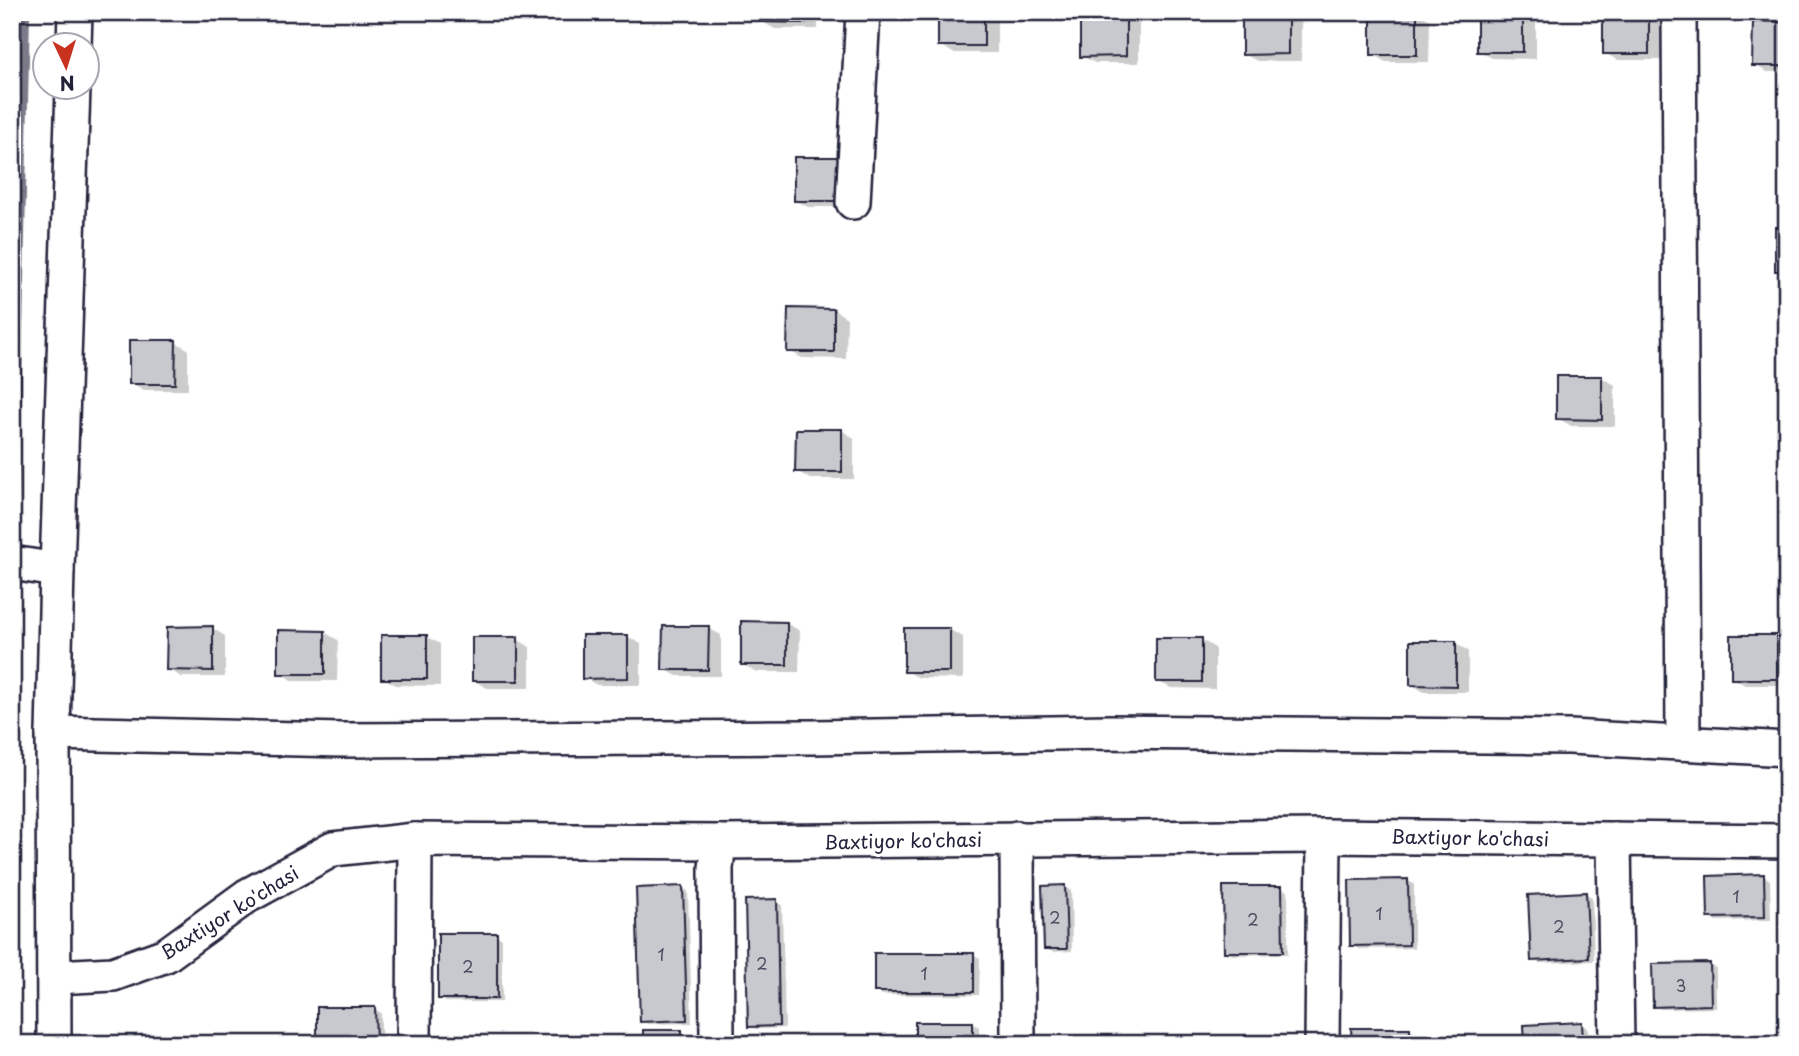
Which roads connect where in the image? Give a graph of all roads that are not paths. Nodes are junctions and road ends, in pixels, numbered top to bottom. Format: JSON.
{"nodes":[{"id":1,"x":75,"y":12,"type":"edge"},
{"id":2,"x":863,"y":12,"type":"edge"},
{"id":3,"x":1679,"y":12,"type":"edge"},
{"id":4,"x":74,"y":32,"type":"edge"},
{"id":5,"x":73,"y":102,"type":"edge"},
{"id":6,"x":853,"y":202,"type":"dead end"},
{"id":7,"x":12,"y":563,"type":"edge"},
{"id":8,"x":57,"y":570,"type":"junction"},
{"id":9,"x":53,"y":733,"type":"junction"},
{"id":10,"x":1684,"y":743,"type":"junction"},
{"id":11,"x":1787,"y":749,"type":"edge"},
{"id":12,"x":1324,"y":836,"type":"junction"},
{"id":13,"x":1017,"y":838,"type":"junction"},
{"id":14,"x":1614,"y":839,"type":"junction"},
{"id":15,"x":415,"y":840,"type":"junction"},
{"id":16,"x":1787,"y":841,"type":"edge"},
{"id":17,"x":719,"y":842,"type":"junction"},
{"id":18,"x":55,"y":977,"type":"junction"},
{"id":19,"x":54,"y":1044,"type":"edge"},
{"id":20,"x":414,"y":1044,"type":"edge"},
{"id":21,"x":718,"y":1044,"type":"edge"},
{"id":22,"x":1018,"y":1044,"type":"edge"},
{"id":23,"x":1322,"y":1044,"type":"edge"},
{"id":24,"x":1617,"y":1044,"type":"edge"}],
"edges":[{"from":1,"to":4,"type":"street"},
{"from":2,"to":6,"type":"street"},
{"from":3,"to":10,"type":"street"},
{"from":5,"to":8,"type":"street"},
{"from":7,"to":8,"type":"street"},
{"from":8,"to":9,"type":"street"},
{"from":9,"to":10,"type":"street"},
{"from":9,"to":18,"type":"street"},
{"from":10,"to":11,"type":"street"},
{"from":12,"to":13,"type":"street","name":"Baxtiyor ko'chasi"},
{"from":12,"to":14,"type":"street","name":"Baxtiyor ko'chasi"},
{"from":12,"to":23,"type":"street"},
{"from":13,"to":17,"type":"street","name":"Baxtiyor ko'chasi"},
{"from":13,"to":22,"type":"street"},
{"from":14,"to":16,"type":"street","name":"Baxtiyor ko'chasi"},
{"from":14,"to":24,"type":"street"},
{"from":15,"to":17,"type":"street","name":"Baxtiyor ko'chasi"},
{"from":15,"to":18,"type":"street","name":"Baxtiyor ko'chasi"},
{"from":15,"to":20,"type":"street"},
{"from":17,"to":21,"type":"street"},
{"from":18,"to":19,"type":"street"}]}
